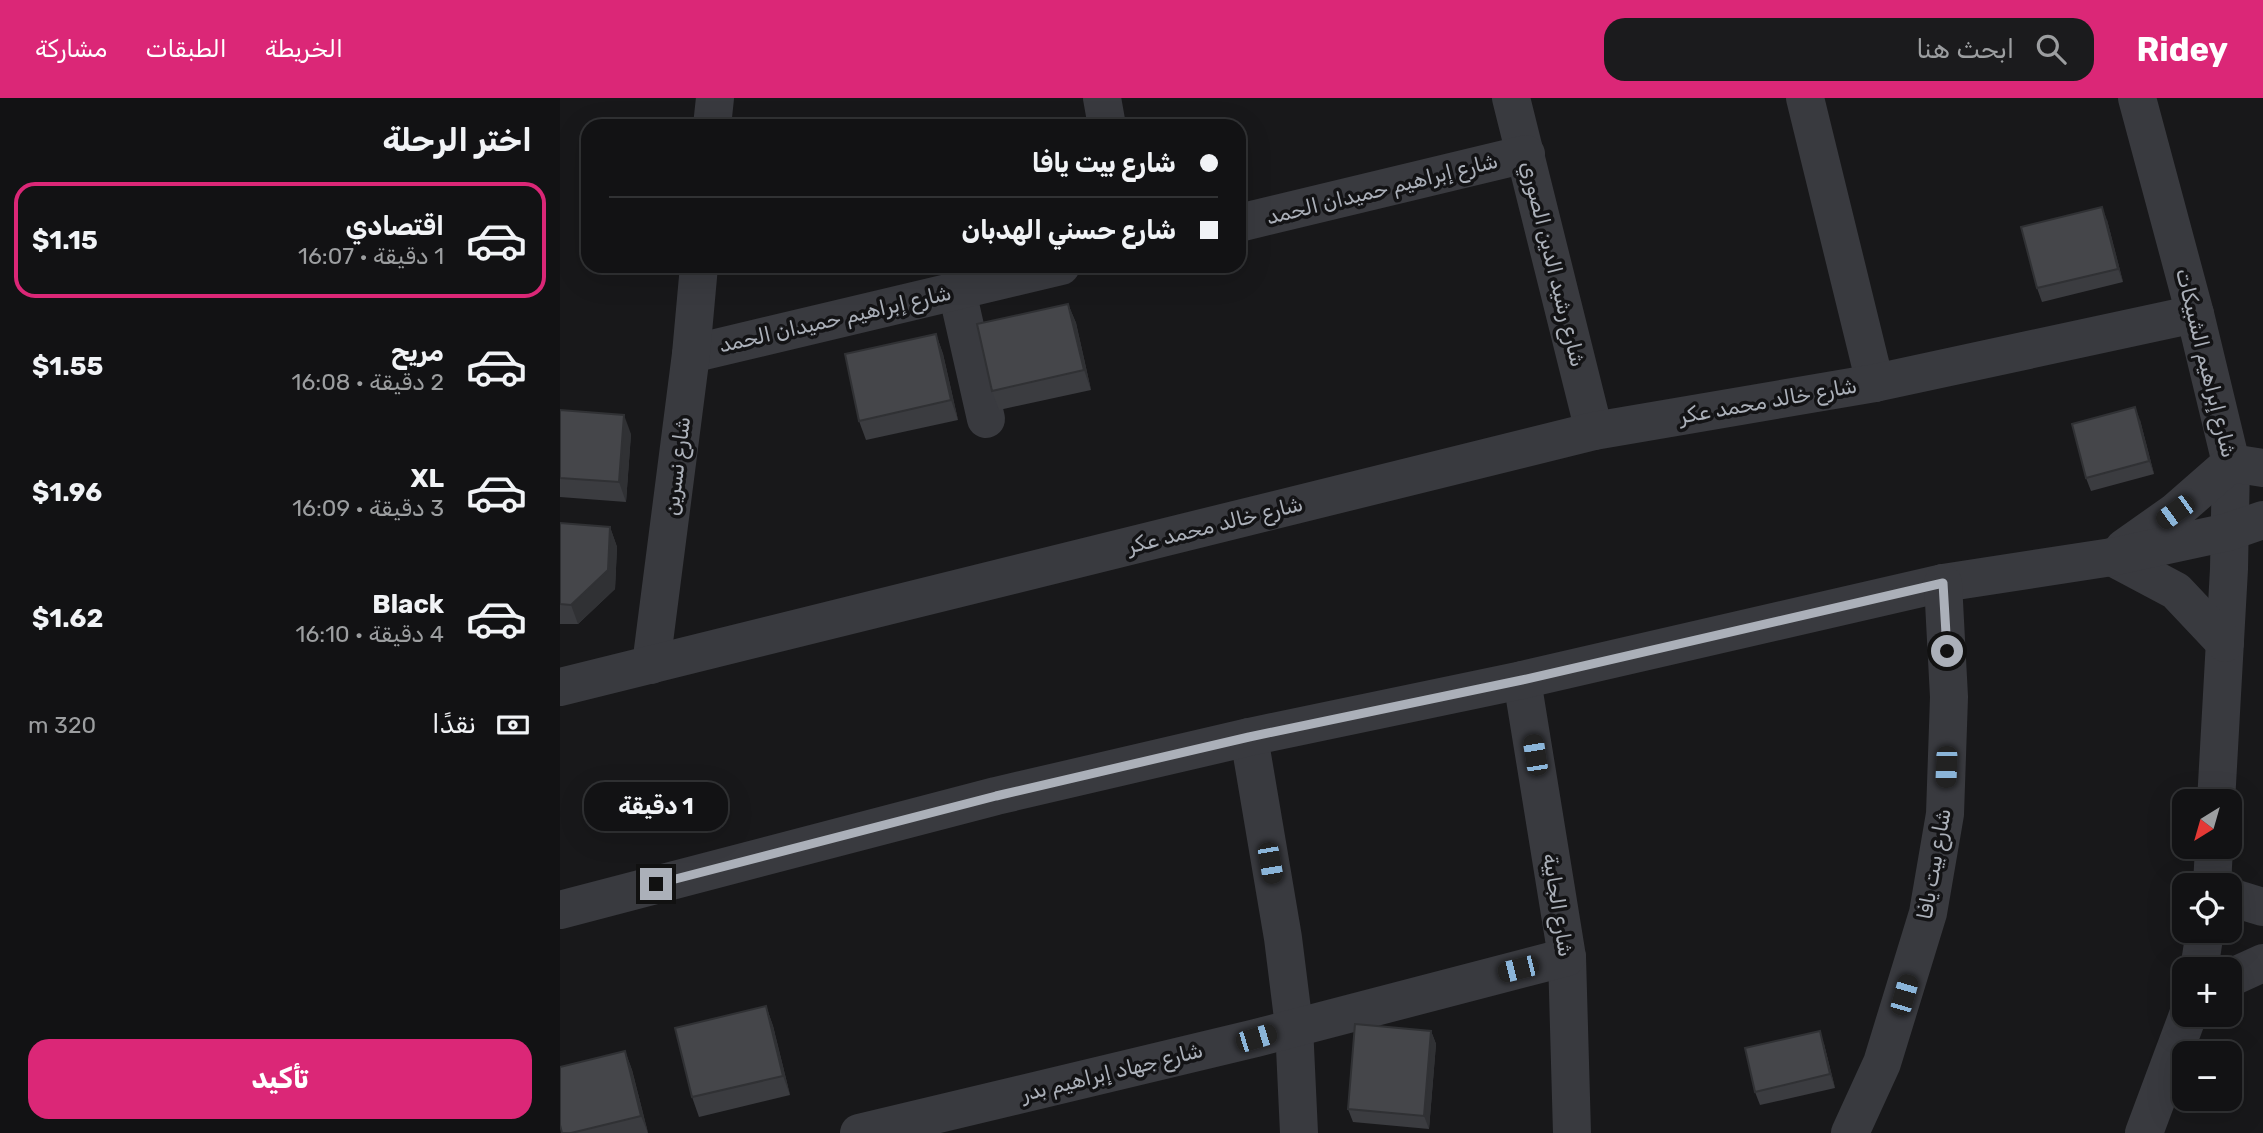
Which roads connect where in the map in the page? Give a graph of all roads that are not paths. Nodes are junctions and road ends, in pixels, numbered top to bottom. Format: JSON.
{"nodes":[{"id":1,"x":715,"y":98,"type":"edge"},
{"id":2,"x":1102,"y":98,"type":"edge"},
{"id":3,"x":1511,"y":98,"type":"edge"},
{"id":4,"x":1805,"y":98,"type":"edge"},
{"id":5,"x":2137,"y":98,"type":"edge"},
{"id":6,"x":713,"y":119,"type":"edge"},
{"id":7,"x":1106,"y":119,"type":"edge"},
{"id":8,"x":1525,"y":154,"type":"junction"},
{"id":9,"x":1246,"y":221,"type":"edge"},
{"id":10,"x":698,"y":273,"type":"edge"},
{"id":11,"x":1032,"y":273,"type":"edge"},
{"id":12,"x":957,"y":291,"type":"junction"},
{"id":13,"x":2195,"y":314,"type":"junction"},
{"id":14,"x":691,"y":354,"type":"junction"},
{"id":15,"x":1875,"y":383,"type":"junction"},
{"id":16,"x":986,"y":419,"type":"dead end"},
{"id":17,"x":1594,"y":431,"type":"junction"},
{"id":18,"x":2247,"y":465,"type":"edge"},
{"id":19,"x":2245,"y":526,"type":"edge"},
{"id":20,"x":2112,"y":557,"type":"junction"},
{"id":21,"x":1943,"y":583,"type":"junction"},
{"id":22,"x":2225,"y":643,"type":"junction"},
{"id":23,"x":651,"y":665,"type":"junction"},
{"id":24,"x":1522,"y":680,"type":"junction"},
{"id":25,"x":560,"y":687,"type":"edge"},
{"id":26,"x":1249,"y":737,"type":"junction"},
{"id":27,"x":2217,"y":789,"type":"edge"},
{"id":28,"x":2242,"y":901,"type":"edge"},
{"id":29,"x":2263,"y":907,"type":"edge"},
{"id":30,"x":560,"y":909,"type":"edge"},
{"id":31,"x":1567,"y":957,"type":"junction"},
{"id":32,"x":2263,"y":963,"type":"edge"},
{"id":33,"x":2242,"y":973,"type":"edge"},
{"id":34,"x":1294,"y":1026,"type":"junction"},
{"id":35,"x":2184,"y":1027,"type":"edge"},
{"id":36,"x":859,"y":1133,"type":"edge"},
{"id":37,"x":1299,"y":1133,"type":"edge"},
{"id":38,"x":1572,"y":1133,"type":"edge"},
{"id":39,"x":1850,"y":1133,"type":"edge"},
{"id":40,"x":2144,"y":1133,"type":"edge"}],
"edges":[{"from":1,"to":6,"type":"street"},
{"from":2,"to":7,"type":"street"},
{"from":3,"to":8,"type":"street","name":"شارع رشيد الدين الصوري"},
{"from":4,"to":15,"type":"street","name":"شارع خالد محمد عكر"},
{"from":5,"to":13,"type":"street","name":"شارع إبراهيم الشبيكات"},
{"from":8,"to":9,"type":"street","name":"شارع إبراهيم حميدان الحمد"},
{"from":8,"to":17,"type":"street","name":"شارع رشيد الدين الصوري"},
{"from":10,"to":14,"type":"street","name":"شارع نسرين"},
{"from":11,"to":12,"type":"street","name":"شارع إبراهيم حميدان الحمد"},
{"from":12,"to":14,"type":"street","name":"شارع إبراهيم حميدان الحمد"},
{"from":12,"to":16,"type":"street"},
{"from":13,"to":15,"type":"street","name":"شارع خالد محمد عكر"},
{"from":13,"to":18,"type":"street","name":"شارع إبراهيم الشبيكات"},
{"from":14,"to":23,"type":"street","name":"شارع نسرين"},
{"from":15,"to":17,"type":"street","name":"شارع خالد محمد عكر"},
{"from":17,"to":23,"type":"street","name":"شارع خالد محمد عكر"},
{"from":18,"to":19,"type":"street","name":"شارع إبراهيم الشبيكات"},
{"from":18,"to":20,"type":"street"},
{"from":19,"to":20,"type":"street"},
{"from":19,"to":22,"type":"street","name":"شارع إبراهيم الشبيكات"},
{"from":20,"to":21,"type":"street"},
{"from":20,"to":22,"type":"street"},
{"from":21,"to":24,"type":"street"},
{"from":21,"to":39,"type":"street","name":"شارع بيت يافا"},
{"from":22,"to":27,"type":"street","name":"شارع إبراهيم الشبيكات"},
{"from":23,"to":25,"type":"street","name":"شارع خالد محمد عكر"},
{"from":24,"to":26,"type":"street"},
{"from":24,"to":31,"type":"street","name":"شارع الجابية"},
{"from":26,"to":30,"type":"street"},
{"from":26,"to":34,"type":"street"},
{"from":28,"to":29,"type":"street"},
{"from":31,"to":34,"type":"street","name":"شارع جهاد إبراهيم بدر"},
{"from":31,"to":38,"type":"street","name":"شارع الجابية"},
{"from":32,"to":33,"type":"street"},
{"from":34,"to":36,"type":"street","name":"شارع جهاد إبراهيم بدر"},
{"from":34,"to":37,"type":"street"},
{"from":35,"to":40,"type":"street"}]}
